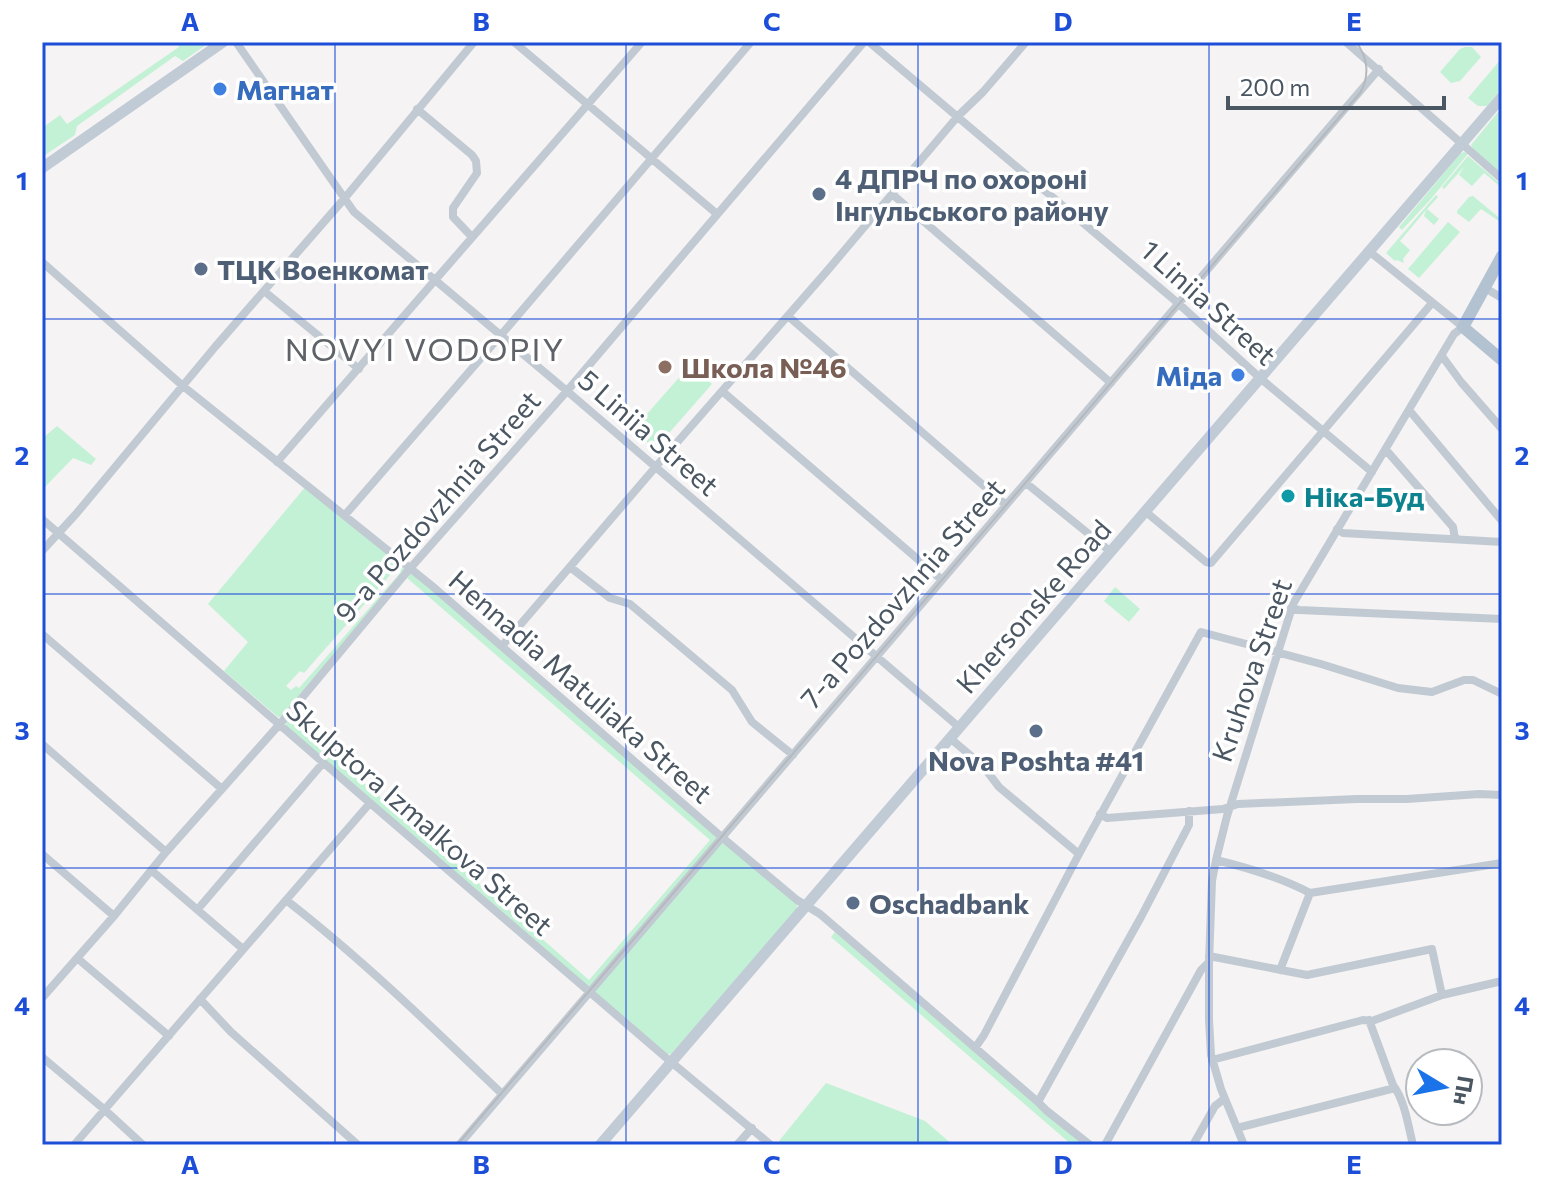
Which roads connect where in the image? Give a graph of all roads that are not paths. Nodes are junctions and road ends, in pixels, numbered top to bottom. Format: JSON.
{"nodes":[{"id":1,"x":223,"y":42,"type":"edge"},
{"id":2,"x":236,"y":42,"type":"edge"},
{"id":3,"x":474,"y":42,"type":"edge"},
{"id":4,"x":514,"y":42,"type":"edge"},
{"id":5,"x":642,"y":42,"type":"edge"},
{"id":6,"x":751,"y":42,"type":"edge"},
{"id":7,"x":867,"y":42,"type":"edge"},
{"id":8,"x":1026,"y":42,"type":"edge"},
{"id":9,"x":1346,"y":42,"type":"edge"},
{"id":10,"x":1379,"y":69,"type":"junction"},
{"id":11,"x":1502,"y":97,"type":"edge"},
{"id":12,"x":587,"y":105,"type":"junction"},
{"id":13,"x":417,"y":109,"type":"junction"},
{"id":14,"x":958,"y":116,"type":"junction"},
{"id":15,"x":1463,"y":143,"type":"junction"},
{"id":16,"x":651,"y":158,"type":"junction"},
{"id":17,"x":42,"y":168,"type":"edge"},
{"id":18,"x":1502,"y":179,"type":"edge"},
{"id":19,"x":892,"y":194,"type":"junction"},
{"id":20,"x":344,"y":199,"type":"junction"},
{"id":21,"x":717,"y":214,"type":"junction"},
{"id":22,"x":472,"y":237,"type":"junction"},
{"id":23,"x":1370,"y":252,"type":"junction"},
{"id":24,"x":1502,"y":256,"type":"edge"},
{"id":25,"x":42,"y":262,"type":"edge"},
{"id":26,"x":436,"y":280,"type":"junction"},
{"id":27,"x":1485,"y":288,"type":"junction"},
{"id":28,"x":264,"y":291,"type":"junction"},
{"id":29,"x":1502,"y":298,"type":"edge"},
{"id":30,"x":1432,"y":303,"type":"junction"},
{"id":31,"x":1179,"y":304,"type":"junction"},
{"id":32,"x":788,"y":316,"type":"junction"},
{"id":33,"x":1463,"y":327,"type":"junction"},
{"id":34,"x":501,"y":335,"type":"junction"},
{"id":35,"x":1442,"y":356,"type":"junction"},
{"id":36,"x":1502,"y":360,"type":"edge"},
{"id":37,"x":359,"y":369,"type":"junction"},
{"id":38,"x":1260,"y":378,"type":"junction"},
{"id":39,"x":1111,"y":383,"type":"junction"},
{"id":40,"x":183,"y":386,"type":"junction"},
{"id":41,"x":567,"y":391,"type":"junction"},
{"id":42,"x":722,"y":391,"type":"junction"},
{"id":43,"x":1409,"y":410,"type":"junction"},
{"id":44,"x":1502,"y":429,"type":"edge"},
{"id":45,"x":1324,"y":431,"type":"junction"},
{"id":46,"x":1386,"y":450,"type":"junction"},
{"id":47,"x":277,"y":462,"type":"junction"},
{"id":48,"x":655,"y":468,"type":"junction"},
{"id":49,"x":1372,"y":472,"type":"junction"},
{"id":50,"x":1026,"y":483,"type":"junction"},
{"id":51,"x":1006,"y":505,"type":"junction"},
{"id":52,"x":1146,"y":512,"type":"junction"},
{"id":53,"x":345,"y":515,"type":"junction"},
{"id":54,"x":42,"y":519,"type":"edge"},
{"id":55,"x":1502,"y":521,"type":"edge"},
{"id":56,"x":1337,"y":529,"type":"junction"},
{"id":57,"x":58,"y":532,"type":"junction"},
{"id":58,"x":1455,"y":539,"type":"junction"},
{"id":59,"x":1502,"y":542,"type":"edge"},
{"id":60,"x":42,"y":551,"type":"edge"},
{"id":61,"x":1111,"y":552,"type":"junction"},
{"id":62,"x":570,"y":567,"type":"junction"},
{"id":63,"x":410,"y":569,"type":"junction"},
{"id":64,"x":942,"y":580,"type":"junction"},
{"id":65,"x":1291,"y":608,"type":"junction"},
{"id":66,"x":1502,"y":619,"type":"edge"},
{"id":67,"x":42,"y":634,"type":"edge"},
{"id":68,"x":502,"y":646,"type":"junction"},
{"id":69,"x":1277,"y":653,"type":"junction"},
{"id":70,"x":877,"y":656,"type":"junction"},
{"id":71,"x":1502,"y":694,"type":"edge"},
{"id":72,"x":278,"y":724,"type":"junction"},
{"id":73,"x":960,"y":728,"type":"junction"},
{"id":74,"x":951,"y":739,"type":"junction"},
{"id":75,"x":42,"y":744,"type":"edge"},
{"id":76,"x":793,"y":755,"type":"junction"},
{"id":77,"x":323,"y":763,"type":"junction"},
{"id":78,"x":222,"y":789,"type":"junction"},
{"id":79,"x":1502,"y":795,"type":"edge"},
{"id":80,"x":370,"y":803,"type":"junction"},
{"id":81,"x":1231,"y":806,"type":"junction"},
{"id":82,"x":1189,"y":811,"type":"junction"},
{"id":83,"x":1100,"y":814,"type":"junction"},
{"id":84,"x":723,"y":838,"type":"junction"},
{"id":85,"x":166,"y":852,"type":"junction"},
{"id":86,"x":1079,"y":854,"type":"junction"},
{"id":87,"x":46,"y":858,"type":"edge"},
{"id":88,"x":1216,"y":860,"type":"junction"},
{"id":89,"x":1502,"y":863,"type":"edge"},
{"id":90,"x":42,"y":870,"type":"edge"},
{"id":91,"x":151,"y":870,"type":"junction"},
{"id":92,"x":1310,"y":893,"type":"junction"},
{"id":93,"x":286,"y":900,"type":"junction"},
{"id":94,"x":806,"y":905,"type":"junction"},
{"id":95,"x":198,"y":909,"type":"junction"},
{"id":96,"x":114,"y":916,"type":"junction"},
{"id":97,"x":243,"y":949,"type":"junction"},
{"id":98,"x":77,"y":958,"type":"junction"},
{"id":99,"x":1209,"y":959,"type":"junction"},
{"id":100,"x":1280,"y":970,"type":"junction"},
{"id":101,"x":1502,"y":981,"type":"edge"},
{"id":102,"x":589,"y":991,"type":"junction"},
{"id":103,"x":1442,"y":995,"type":"junction"},
{"id":104,"x":42,"y":998,"type":"edge"},
{"id":105,"x":200,"y":999,"type":"junction"},
{"id":106,"x":1369,"y":1020,"type":"junction"},
{"id":107,"x":169,"y":1036,"type":"junction"},
{"id":108,"x":975,"y":1048,"type":"junction"},
{"id":109,"x":42,"y":1057,"type":"edge"},
{"id":110,"x":1212,"y":1060,"type":"junction"},
{"id":111,"x":671,"y":1062,"type":"junction"},
{"id":112,"x":1395,"y":1088,"type":"junction"},
{"id":113,"x":502,"y":1094,"type":"junction"},
{"id":114,"x":1224,"y":1099,"type":"junction"},
{"id":115,"x":1038,"y":1102,"type":"junction"},
{"id":116,"x":105,"y":1110,"type":"junction"},
{"id":117,"x":752,"y":1128,"type":"junction"},
{"id":118,"x":1237,"y":1128,"type":"junction"},
{"id":119,"x":74,"y":1145,"type":"edge"},
{"id":120,"x":143,"y":1145,"type":"edge"},
{"id":121,"x":358,"y":1145,"type":"edge"},
{"id":122,"x":459,"y":1145,"type":"edge"},
{"id":123,"x":600,"y":1145,"type":"edge"},
{"id":124,"x":737,"y":1145,"type":"edge"},
{"id":125,"x":771,"y":1145,"type":"edge"},
{"id":126,"x":1090,"y":1145,"type":"edge"},
{"id":127,"x":1105,"y":1145,"type":"edge"},
{"id":128,"x":1193,"y":1145,"type":"edge"},
{"id":129,"x":1244,"y":1145,"type":"edge"},
{"id":130,"x":1413,"y":1145,"type":"edge"}],
"edges":[{"from":1,"to":17,"type":"main road"},
{"from":2,"to":20,"type":"street","name":"5 Liniia Street"},
{"from":3,"to":13,"type":"street"},
{"from":4,"to":12,"type":"street"},
{"from":5,"to":12,"type":"street"},
{"from":6,"to":16,"type":"street"},
{"from":7,"to":14,"type":"street","name":"1 Liniia Street"},
{"from":7,"to":21,"type":"street","name":"9-a Pozdovzhnia Street"},
{"from":8,"to":14,"type":"street"},
{"from":9,"to":10,"type":"street"},
{"from":10,"to":15,"type":"street"},
{"from":10,"to":31,"type":"street","name":"7-a Pozdovzhnia Street"},
{"from":11,"to":15,"type":"main road","name":"Khersonske Road"},
{"from":12,"to":16,"type":"street"},
{"from":12,"to":22,"type":"street"},
{"from":13,"to":20,"type":"street"},
{"from":13,"to":22,"type":"street"},
{"from":14,"to":19,"type":"street"},
{"from":14,"to":31,"type":"street","name":"1 Liniia Street"},
{"from":15,"to":18,"type":"street"},
{"from":15,"to":23,"type":"main road","name":"Khersonske Road"},
{"from":16,"to":21,"type":"street"},
{"from":16,"to":34,"type":"street"},
{"from":19,"to":32,"type":"street"},
{"from":19,"to":39,"type":"street"},
{"from":20,"to":26,"type":"street","name":"5 Liniia Street"},
{"from":20,"to":28,"type":"street"},
{"from":21,"to":41,"type":"street","name":"9-a Pozdovzhnia Street"},
{"from":22,"to":26,"type":"street"},
{"from":23,"to":30,"type":"street"},
{"from":23,"to":38,"type":"main road","name":"Khersonske Road"},
{"from":24,"to":27,"type":"main road","name":"Kruhova Street"},
{"from":25,"to":40,"type":"street","name":"Hennadia Matuliaka Street"},
{"from":26,"to":34,"type":"street","name":"5 Liniia Street"},
{"from":26,"to":37,"type":"street"},
{"from":27,"to":29,"type":"street"},
{"from":27,"to":33,"type":"main road","name":"Kruhova Street"},
{"from":28,"to":37,"type":"street"},
{"from":28,"to":40,"type":"street"},
{"from":30,"to":33,"type":"street"},
{"from":30,"to":45,"type":"street"},
{"from":31,"to":38,"type":"street","name":"1 Liniia Street"},
{"from":31,"to":39,"type":"street","name":"7-a Pozdovzhnia Street"},
{"from":32,"to":42,"type":"street"},
{"from":32,"to":51,"type":"street"},
{"from":33,"to":35,"type":"street","name":"Kruhova Street"},
{"from":33,"to":36,"type":"main road"},
{"from":34,"to":41,"type":"street","name":"5 Liniia Street"},
{"from":34,"to":53,"type":"street"},
{"from":35,"to":43,"type":"street","name":"Kruhova Street"},
{"from":35,"to":44,"type":"street"},
{"from":37,"to":47,"type":"street"},
{"from":38,"to":45,"type":"street","name":"1 Liniia Street"},
{"from":38,"to":52,"type":"main road","name":"Khersonske Road"},
{"from":39,"to":50,"type":"street","name":"7-a Pozdovzhnia Street"},
{"from":40,"to":47,"type":"street","name":"Hennadia Matuliaka Street"},
{"from":40,"to":57,"type":"street"},
{"from":41,"to":48,"type":"street","name":"5 Liniia Street"},
{"from":41,"to":63,"type":"street","name":"9-a Pozdovzhnia Street"},
{"from":42,"to":48,"type":"street"},
{"from":42,"to":64,"type":"street"},
{"from":43,"to":46,"type":"street","name":"Kruhova Street"},
{"from":43,"to":55,"type":"street"},
{"from":45,"to":49,"type":"street","name":"1 Liniia Street"},
{"from":45,"to":52,"type":"street"},
{"from":46,"to":49,"type":"street","name":"Kruhova Street"},
{"from":46,"to":58,"type":"street"},
{"from":47,"to":53,"type":"street","name":"Hennadia Matuliaka Street"},
{"from":48,"to":62,"type":"street"},
{"from":48,"to":70,"type":"street","name":"5 Liniia Street"},
{"from":49,"to":56,"type":"street","name":"Kruhova Street"},
{"from":50,"to":51,"type":"street","name":"7-a Pozdovzhnia Street"},
{"from":50,"to":61,"type":"street"},
{"from":51,"to":64,"type":"street","name":"7-a Pozdovzhnia Street"},
{"from":52,"to":61,"type":"main road","name":"Khersonske Road"},
{"from":53,"to":63,"type":"street","name":"Hennadia Matuliaka Street"},
{"from":54,"to":57,"type":"street","name":"Skulptora Izmalkova Street"},
{"from":56,"to":58,"type":"street"},
{"from":56,"to":65,"type":"street","name":"Kruhova Street"},
{"from":57,"to":60,"type":"street"},
{"from":57,"to":72,"type":"street","name":"Skulptora Izmalkova Street"},
{"from":58,"to":59,"type":"street"},
{"from":61,"to":73,"type":"main road","name":"Khersonske Road"},
{"from":62,"to":68,"type":"street"},
{"from":62,"to":76,"type":"street"},
{"from":63,"to":68,"type":"street","name":"Hennadia Matuliaka Street"},
{"from":63,"to":72,"type":"street","name":"9-a Pozdovzhnia Street"},
{"from":64,"to":70,"type":"street","name":"7-a Pozdovzhnia Street"},
{"from":65,"to":66,"type":"street"},
{"from":65,"to":69,"type":"street","name":"Kruhova Street"},
{"from":67,"to":78,"type":"street"},
{"from":68,"to":84,"type":"street","name":"Hennadia Matuliaka Street"},
{"from":69,"to":71,"type":"street"},
{"from":69,"to":81,"type":"street","name":"Kruhova Street"},
{"from":69,"to":83,"type":"street"},
{"from":70,"to":73,"type":"street","name":"5 Liniia Street"},
{"from":70,"to":76,"type":"street","name":"7-a Pozdovzhnia Street"},
{"from":72,"to":77,"type":"street","name":"Skulptora Izmalkova Street"},
{"from":72,"to":78,"type":"street","name":"9-a Pozdovzhnia Street"},
{"from":73,"to":74,"type":"main road","name":"Khersonske Road"},
{"from":74,"to":86,"type":"street"},
{"from":74,"to":94,"type":"main road","name":"Khersonske Road"},
{"from":75,"to":85,"type":"street"},
{"from":76,"to":84,"type":"street","name":"7-a Pozdovzhnia Street"},
{"from":77,"to":80,"type":"street","name":"Skulptora Izmalkova Street"},
{"from":77,"to":95,"type":"street"},
{"from":78,"to":85,"type":"street","name":"9-a Pozdovzhnia Street"},
{"from":79,"to":81,"type":"street"},
{"from":80,"to":93,"type":"street"},
{"from":80,"to":102,"type":"street","name":"Skulptora Izmalkova Street"},
{"from":81,"to":82,"type":"street"},
{"from":81,"to":88,"type":"street","name":"Kruhova Street"},
{"from":82,"to":83,"type":"street"},
{"from":82,"to":115,"type":"street"},
{"from":83,"to":86,"type":"street"},
{"from":84,"to":94,"type":"street","name":"Hennadia Matuliaka Street"},
{"from":84,"to":102,"type":"street","name":"7-a Pozdovzhnia Street"},
{"from":85,"to":91,"type":"street","name":"9-a Pozdovzhnia Street"},
{"from":86,"to":108,"type":"street"},
{"from":87,"to":90,"type":"street"},
{"from":87,"to":96,"type":"street"},
{"from":88,"to":92,"type":"street"},
{"from":88,"to":99,"type":"street","name":"Kruhova Street"},
{"from":89,"to":92,"type":"street"},
{"from":91,"to":95,"type":"street"},
{"from":91,"to":96,"type":"street","name":"9-a Pozdovzhnia Street"},
{"from":92,"to":100,"type":"street"},
{"from":93,"to":97,"type":"street"},
{"from":93,"to":113,"type":"street"},
{"from":94,"to":108,"type":"street","name":"Hennadia Matuliaka Street"},
{"from":94,"to":111,"type":"main road","name":"Khersonske Road"},
{"from":95,"to":97,"type":"street"},
{"from":96,"to":98,"type":"street","name":"9-a Pozdovzhnia Street"},
{"from":97,"to":105,"type":"street"},
{"from":98,"to":104,"type":"street","name":"9-a Pozdovzhnia Street"},
{"from":98,"to":107,"type":"street"},
{"from":99,"to":100,"type":"street"},
{"from":99,"to":110,"type":"street","name":"Kruhova Street"},
{"from":99,"to":127,"type":"street"},
{"from":100,"to":103,"type":"street"},
{"from":101,"to":103,"type":"street"},
{"from":102,"to":111,"type":"street","name":"Skulptora Izmalkova Street"},
{"from":102,"to":113,"type":"street","name":"7-a Pozdovzhnia Street"},
{"from":103,"to":106,"type":"street"},
{"from":105,"to":107,"type":"street"},
{"from":105,"to":121,"type":"street"},
{"from":106,"to":110,"type":"street"},
{"from":106,"to":112,"type":"street"},
{"from":107,"to":116,"type":"street"},
{"from":108,"to":115,"type":"street","name":"Hennadia Matuliaka Street"},
{"from":109,"to":116,"type":"street"},
{"from":110,"to":114,"type":"street","name":"Kruhova Street"},
{"from":111,"to":117,"type":"street","name":"Skulptora Izmalkova Street"},
{"from":111,"to":123,"type":"main road","name":"Khersonske Road"},
{"from":112,"to":118,"type":"street"},
{"from":112,"to":130,"type":"street"},
{"from":113,"to":122,"type":"street","name":"7-a Pozdovzhnia Street"},
{"from":114,"to":118,"type":"street","name":"Kruhova Street"},
{"from":114,"to":128,"type":"street"},
{"from":115,"to":126,"type":"street","name":"Hennadia Matuliaka Street"},
{"from":116,"to":119,"type":"street"},
{"from":116,"to":120,"type":"street"},
{"from":117,"to":124,"type":"street"},
{"from":117,"to":125,"type":"street","name":"Skulptora Izmalkova Street"},
{"from":118,"to":129,"type":"street","name":"Kruhova Street"}]}
